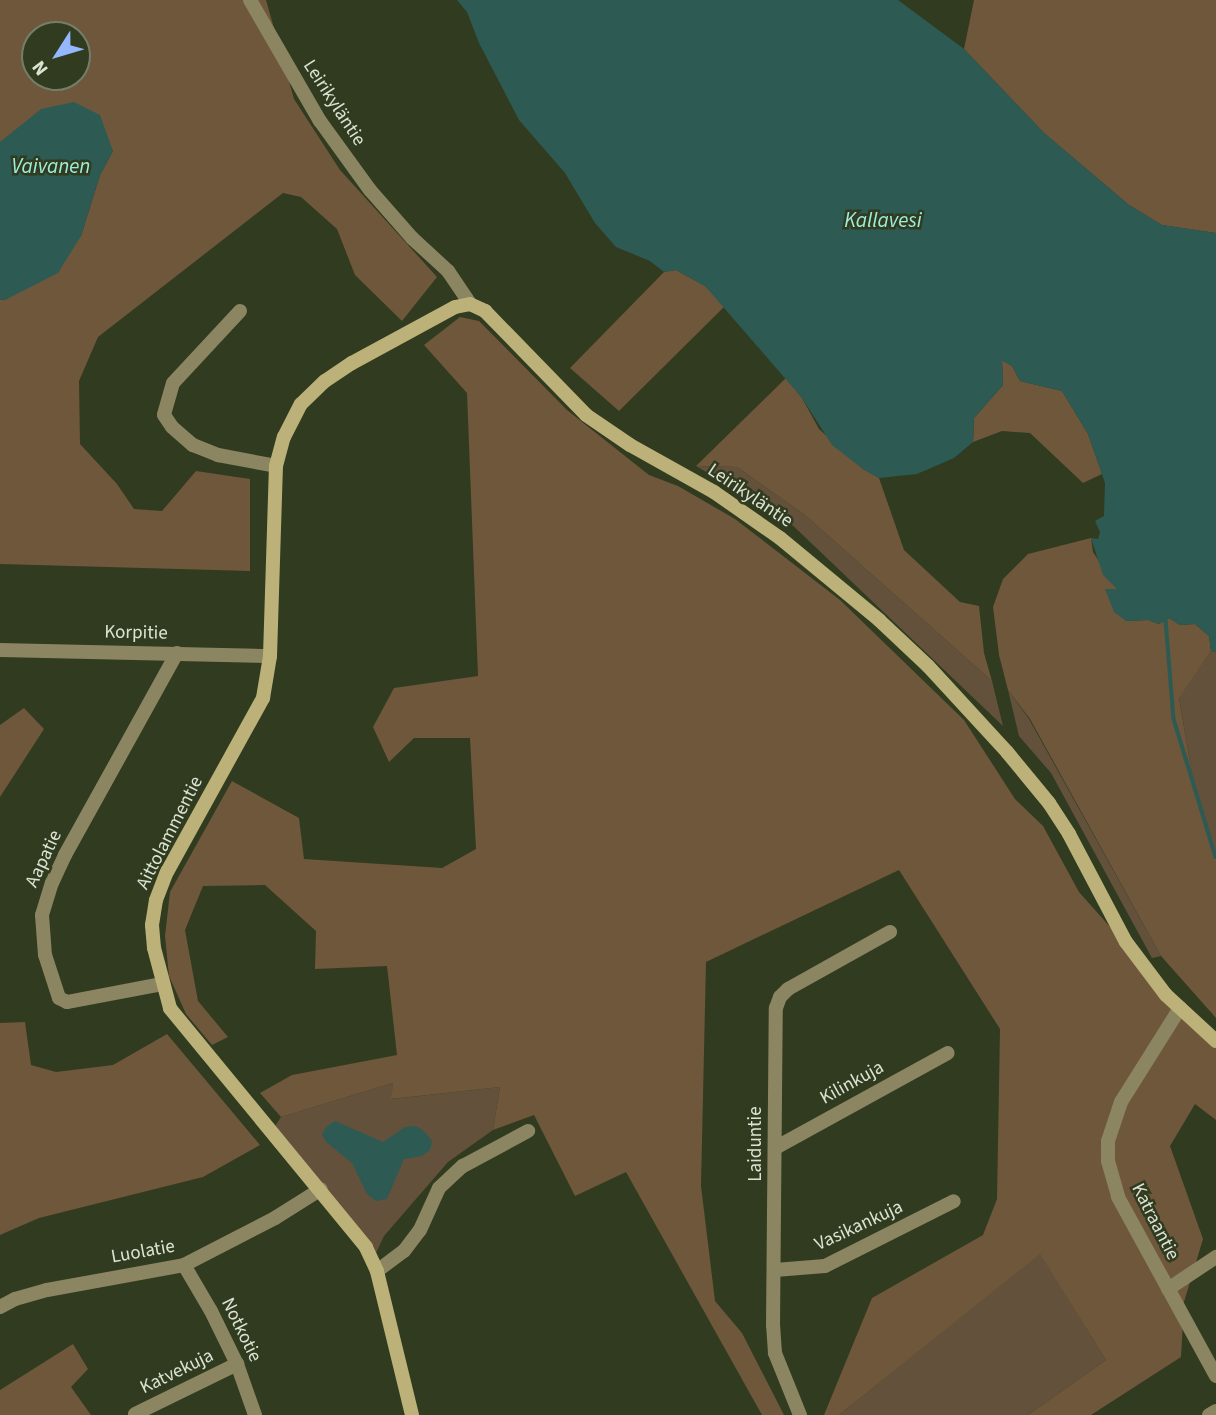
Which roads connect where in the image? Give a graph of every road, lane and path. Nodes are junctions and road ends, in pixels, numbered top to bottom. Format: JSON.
{"nodes":[{"id":1,"x":250,"y":0,"type":"edge"},
{"id":2,"x":470,"y":304,"type":"junction"},
{"id":3,"x":240,"y":311,"type":"dead end"},
{"id":4,"x":276,"y":466,"type":"junction"},
{"id":5,"x":0,"y":650,"type":"edge"},
{"id":6,"x":177,"y":653,"type":"junction"},
{"id":7,"x":270,"y":656,"type":"junction"},
{"id":8,"x":890,"y":932,"type":"dead end"},
{"id":9,"x":162,"y":984,"type":"junction"},
{"id":10,"x":1180,"y":1008,"type":"junction"},
{"id":11,"x":1216,"y":1041,"type":"edge"},
{"id":12,"x":948,"y":1053,"type":"dead end"},
{"id":13,"x":528,"y":1131,"type":"dead end"},
{"id":14,"x":775,"y":1148,"type":"junction"},
{"id":15,"x":321,"y":1189,"type":"junction"},
{"id":16,"x":954,"y":1201,"type":"dead end"},
{"id":17,"x":1216,"y":1257,"type":"edge"},
{"id":18,"x":184,"y":1265,"type":"junction"},
{"id":19,"x":775,"y":1270,"type":"junction"},
{"id":20,"x":377,"y":1271,"type":"junction"},
{"id":21,"x":1168,"y":1289,"type":"junction"},
{"id":22,"x":0,"y":1307,"type":"edge"},
{"id":23,"x":237,"y":1364,"type":"junction"},
{"id":24,"x":1216,"y":1376,"type":"edge"},
{"id":25,"x":1216,"y":1411,"type":"edge"},
{"id":26,"x":135,"y":1414,"type":"edge"},
{"id":27,"x":255,"y":1415,"type":"edge"},
{"id":28,"x":412,"y":1415,"type":"edge"},
{"id":29,"x":800,"y":1415,"type":"edge"},
{"id":30,"x":1209,"y":1415,"type":"edge"}],
"edges":[{"from":1,"to":2,"type":"street","name":"Leirikyläntie"},
{"from":2,"to":4,"type":"street","name":"Aittolammentie"},
{"from":2,"to":10,"type":"street","name":"Leirikyläntie"},
{"from":3,"to":4,"type":"street"},
{"from":4,"to":7,"type":"street","name":"Aittolammentie"},
{"from":5,"to":6,"type":"street","name":"Korpitie"},
{"from":6,"to":7,"type":"street","name":"Korpitie"},
{"from":6,"to":9,"type":"street","name":"Aapatie"},
{"from":7,"to":9,"type":"street","name":"Aittolammentie"},
{"from":8,"to":14,"type":"street","name":"Laiduntie"},
{"from":9,"to":15,"type":"street","name":"Aittolammentie"},
{"from":10,"to":11,"type":"street","name":"Leirikyläntie"},
{"from":10,"to":21,"type":"street","name":"Katraantie"},
{"from":12,"to":14,"type":"street","name":"Kilinkuja"},
{"from":13,"to":20,"type":"street"},
{"from":14,"to":19,"type":"street","name":"Laiduntie"},
{"from":15,"to":18,"type":"street","name":"Luolatie"},
{"from":15,"to":20,"type":"street","name":"Aittolammentie"},
{"from":16,"to":19,"type":"street","name":"Vasikankuja"},
{"from":17,"to":21,"type":"street"},
{"from":18,"to":22,"type":"street","name":"Luolatie"},
{"from":18,"to":23,"type":"street","name":"Notkotie"},
{"from":19,"to":29,"type":"street","name":"Laiduntie"},
{"from":20,"to":28,"type":"street","name":"Aittolammentie"},
{"from":21,"to":24,"type":"street","name":"Katraantie"},
{"from":23,"to":26,"type":"street","name":"Katvekuja"},
{"from":23,"to":27,"type":"street","name":"Notkotie"},
{"from":25,"to":30,"type":"street"}]}
